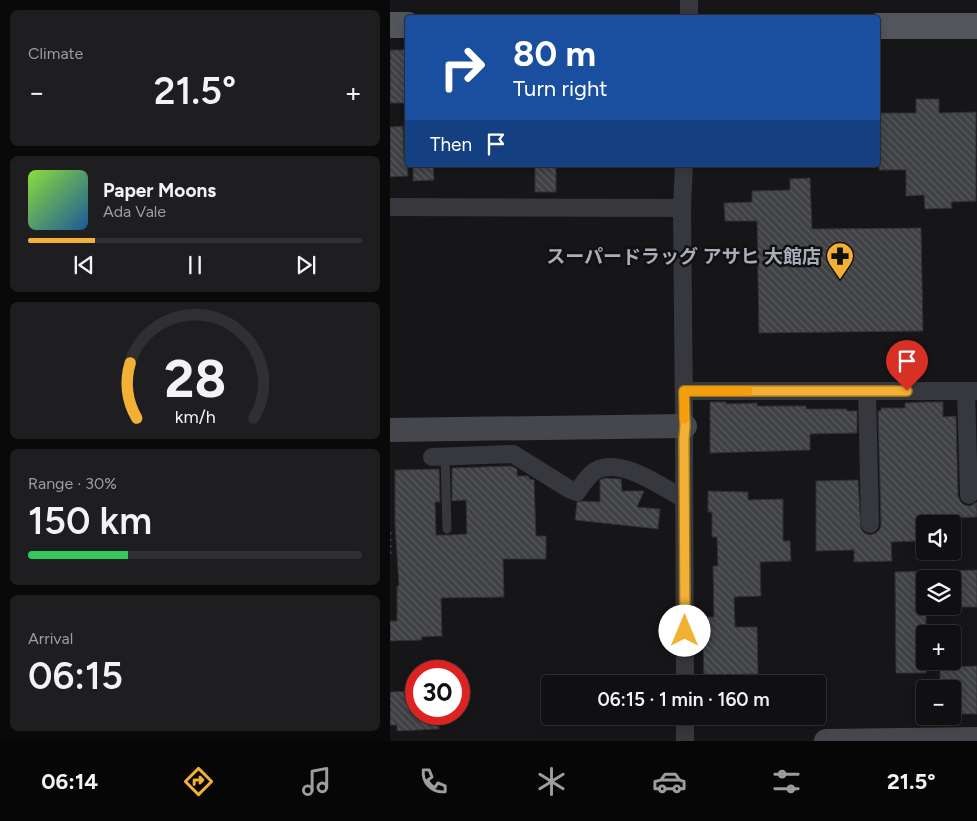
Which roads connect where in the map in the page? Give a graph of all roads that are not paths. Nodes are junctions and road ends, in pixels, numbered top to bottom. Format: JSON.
{"nodes":[{"id":1,"x":690,"y":0,"type":"edge"},
{"id":2,"x":690,"y":15,"type":"edge"},
{"id":3,"x":390,"y":25,"type":"edge"},
{"id":4,"x":405,"y":25,"type":"edge"},
{"id":5,"x":880,"y":26,"type":"edge"},
{"id":6,"x":977,"y":26,"type":"edge"},
{"id":7,"x":684,"y":167,"type":"edge"},
{"id":8,"x":390,"y":207,"type":"edge"},
{"id":9,"x":682,"y":208,"type":"junction"},
{"id":10,"x":684,"y":391,"type":"junction"},
{"id":11,"x":867,"y":391,"type":"junction"},
{"id":12,"x":972,"y":391,"type":"edge"},
{"id":13,"x":685,"y":426,"type":"junction"},
{"id":14,"x":390,"y":430,"type":"edge"},
{"id":15,"x":438,"y":457,"type":"joint"},
{"id":16,"x":969,"y":495,"type":"dead end"},
{"id":17,"x":684,"y":499,"type":"junction"},
{"id":18,"x":870,"y":524,"type":"dead end"},
{"id":19,"x":447,"y":529,"type":"dead end"},
{"id":20,"x":685,"y":675,"type":"edge"},
{"id":21,"x":685,"y":725,"type":"edge"},
{"id":22,"x":977,"y":739,"type":"edge"},
{"id":23,"x":686,"y":741,"type":"edge"},
{"id":24,"x":826,"y":741,"type":"edge"},
{"id":25,"x":868,"y":741,"type":"edge"}],
"edges":[{"from":1,"to":2,"type":"street"},
{"from":3,"to":4,"type":"main road"},
{"from":5,"to":6,"type":"main road"},
{"from":7,"to":9,"type":"street"},
{"from":8,"to":9,"type":"street"},
{"from":9,"to":10,"type":"street"},
{"from":10,"to":11,"type":"street"},
{"from":10,"to":13,"type":"street"},
{"from":11,"to":12,"type":"street"},
{"from":11,"to":18,"type":"street"},
{"from":12,"to":16,"type":"street"},
{"from":13,"to":14,"type":"street"},
{"from":13,"to":17,"type":"street"},
{"from":15,"to":17,"type":"street"},
{"from":15,"to":19,"type":"lane"},
{"from":17,"to":20,"type":"street"},
{"from":21,"to":23,"type":"street"},
{"from":22,"to":25,"type":"street"},
{"from":24,"to":25,"type":"street"}]}
